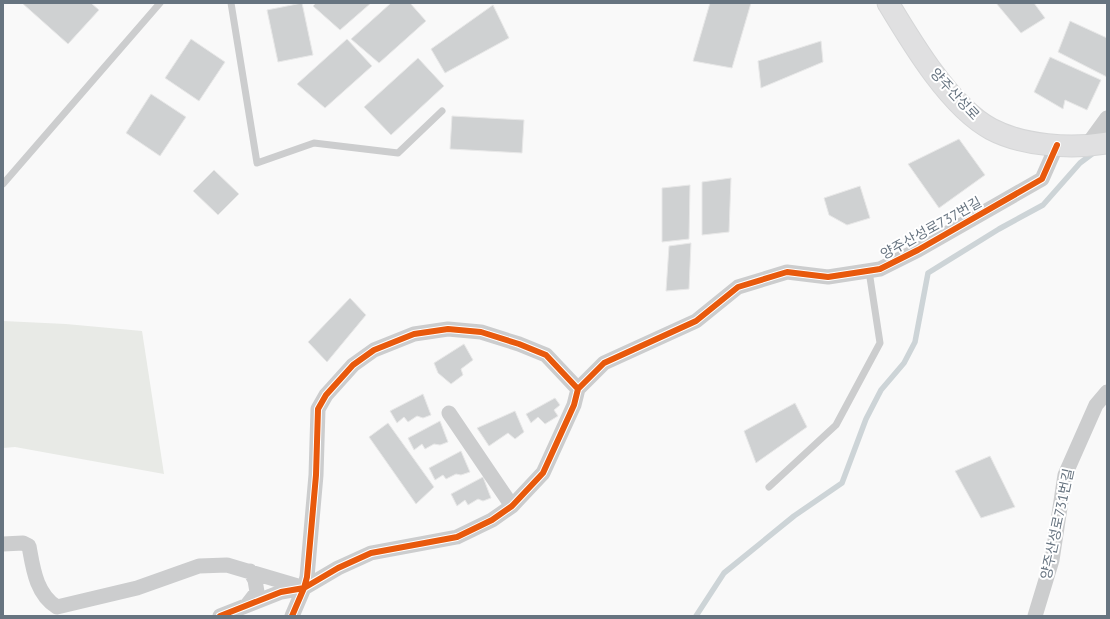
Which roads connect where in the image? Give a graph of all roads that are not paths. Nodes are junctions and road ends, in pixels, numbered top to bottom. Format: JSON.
{"nodes":[{"id":1,"x":160,"y":3,"type":"edge"},
{"id":2,"x":231,"y":3,"type":"edge"},
{"id":3,"x":888,"y":3,"type":"edge"},
{"id":4,"x":442,"y":111,"type":"dead end"},
{"id":5,"x":1107,"y":118,"type":"edge"},
{"id":6,"x":1098,"y":144,"type":"edge"},
{"id":7,"x":1056,"y":145,"type":"junction"},
{"id":8,"x":3,"y":184,"type":"edge"},
{"id":9,"x":869,"y":271,"type":"junction"},
{"id":10,"x":578,"y":389,"type":"junction"},
{"id":11,"x":1107,"y":392,"type":"edge"},
{"id":12,"x":449,"y":413,"type":"dead end"},
{"id":13,"x":769,"y":488,"type":"dead end"},
{"id":14,"x":512,"y":506,"type":"junction"},
{"id":15,"x":3,"y":544,"type":"edge"},
{"id":16,"x":250,"y":571,"type":"junction"},
{"id":17,"x":304,"y":588,"type":"junction"},
{"id":18,"x":247,"y":605,"type":"junction"},
{"id":19,"x":220,"y":616,"type":"edge"},
{"id":20,"x":292,"y":616,"type":"edge"},
{"id":21,"x":1035,"y":616,"type":"edge"}],
"edges":[{"from":1,"to":8,"type":"lane"},
{"from":2,"to":4,"type":"lane"},
{"from":3,"to":7,"type":"street","name":"양주산성로"},
{"from":5,"to":6,"type":"street"},
{"from":6,"to":7,"type":"street","name":"양주산성로"},
{"from":7,"to":9,"type":"street","name":"양주산성로737번길"},
{"from":9,"to":10,"type":"street","name":"양주산성로737번길"},
{"from":9,"to":13,"type":"lane"},
{"from":10,"to":14,"type":"street","name":"양주산성로737번길"},
{"from":10,"to":17,"type":"street"},
{"from":11,"to":21,"type":"street","name":"양주산성로731번길"},
{"from":12,"to":14,"type":"street"},
{"from":14,"to":17,"type":"street","name":"양주산성로737번길"},
{"from":15,"to":16,"type":"street"},
{"from":16,"to":17,"type":"street"},
{"from":16,"to":18,"type":"street"},
{"from":17,"to":18,"type":"street","name":"양주산성로737번길"},
{"from":17,"to":20,"type":"street"},
{"from":18,"to":19,"type":"street","name":"양주산성로737번길"}]}
